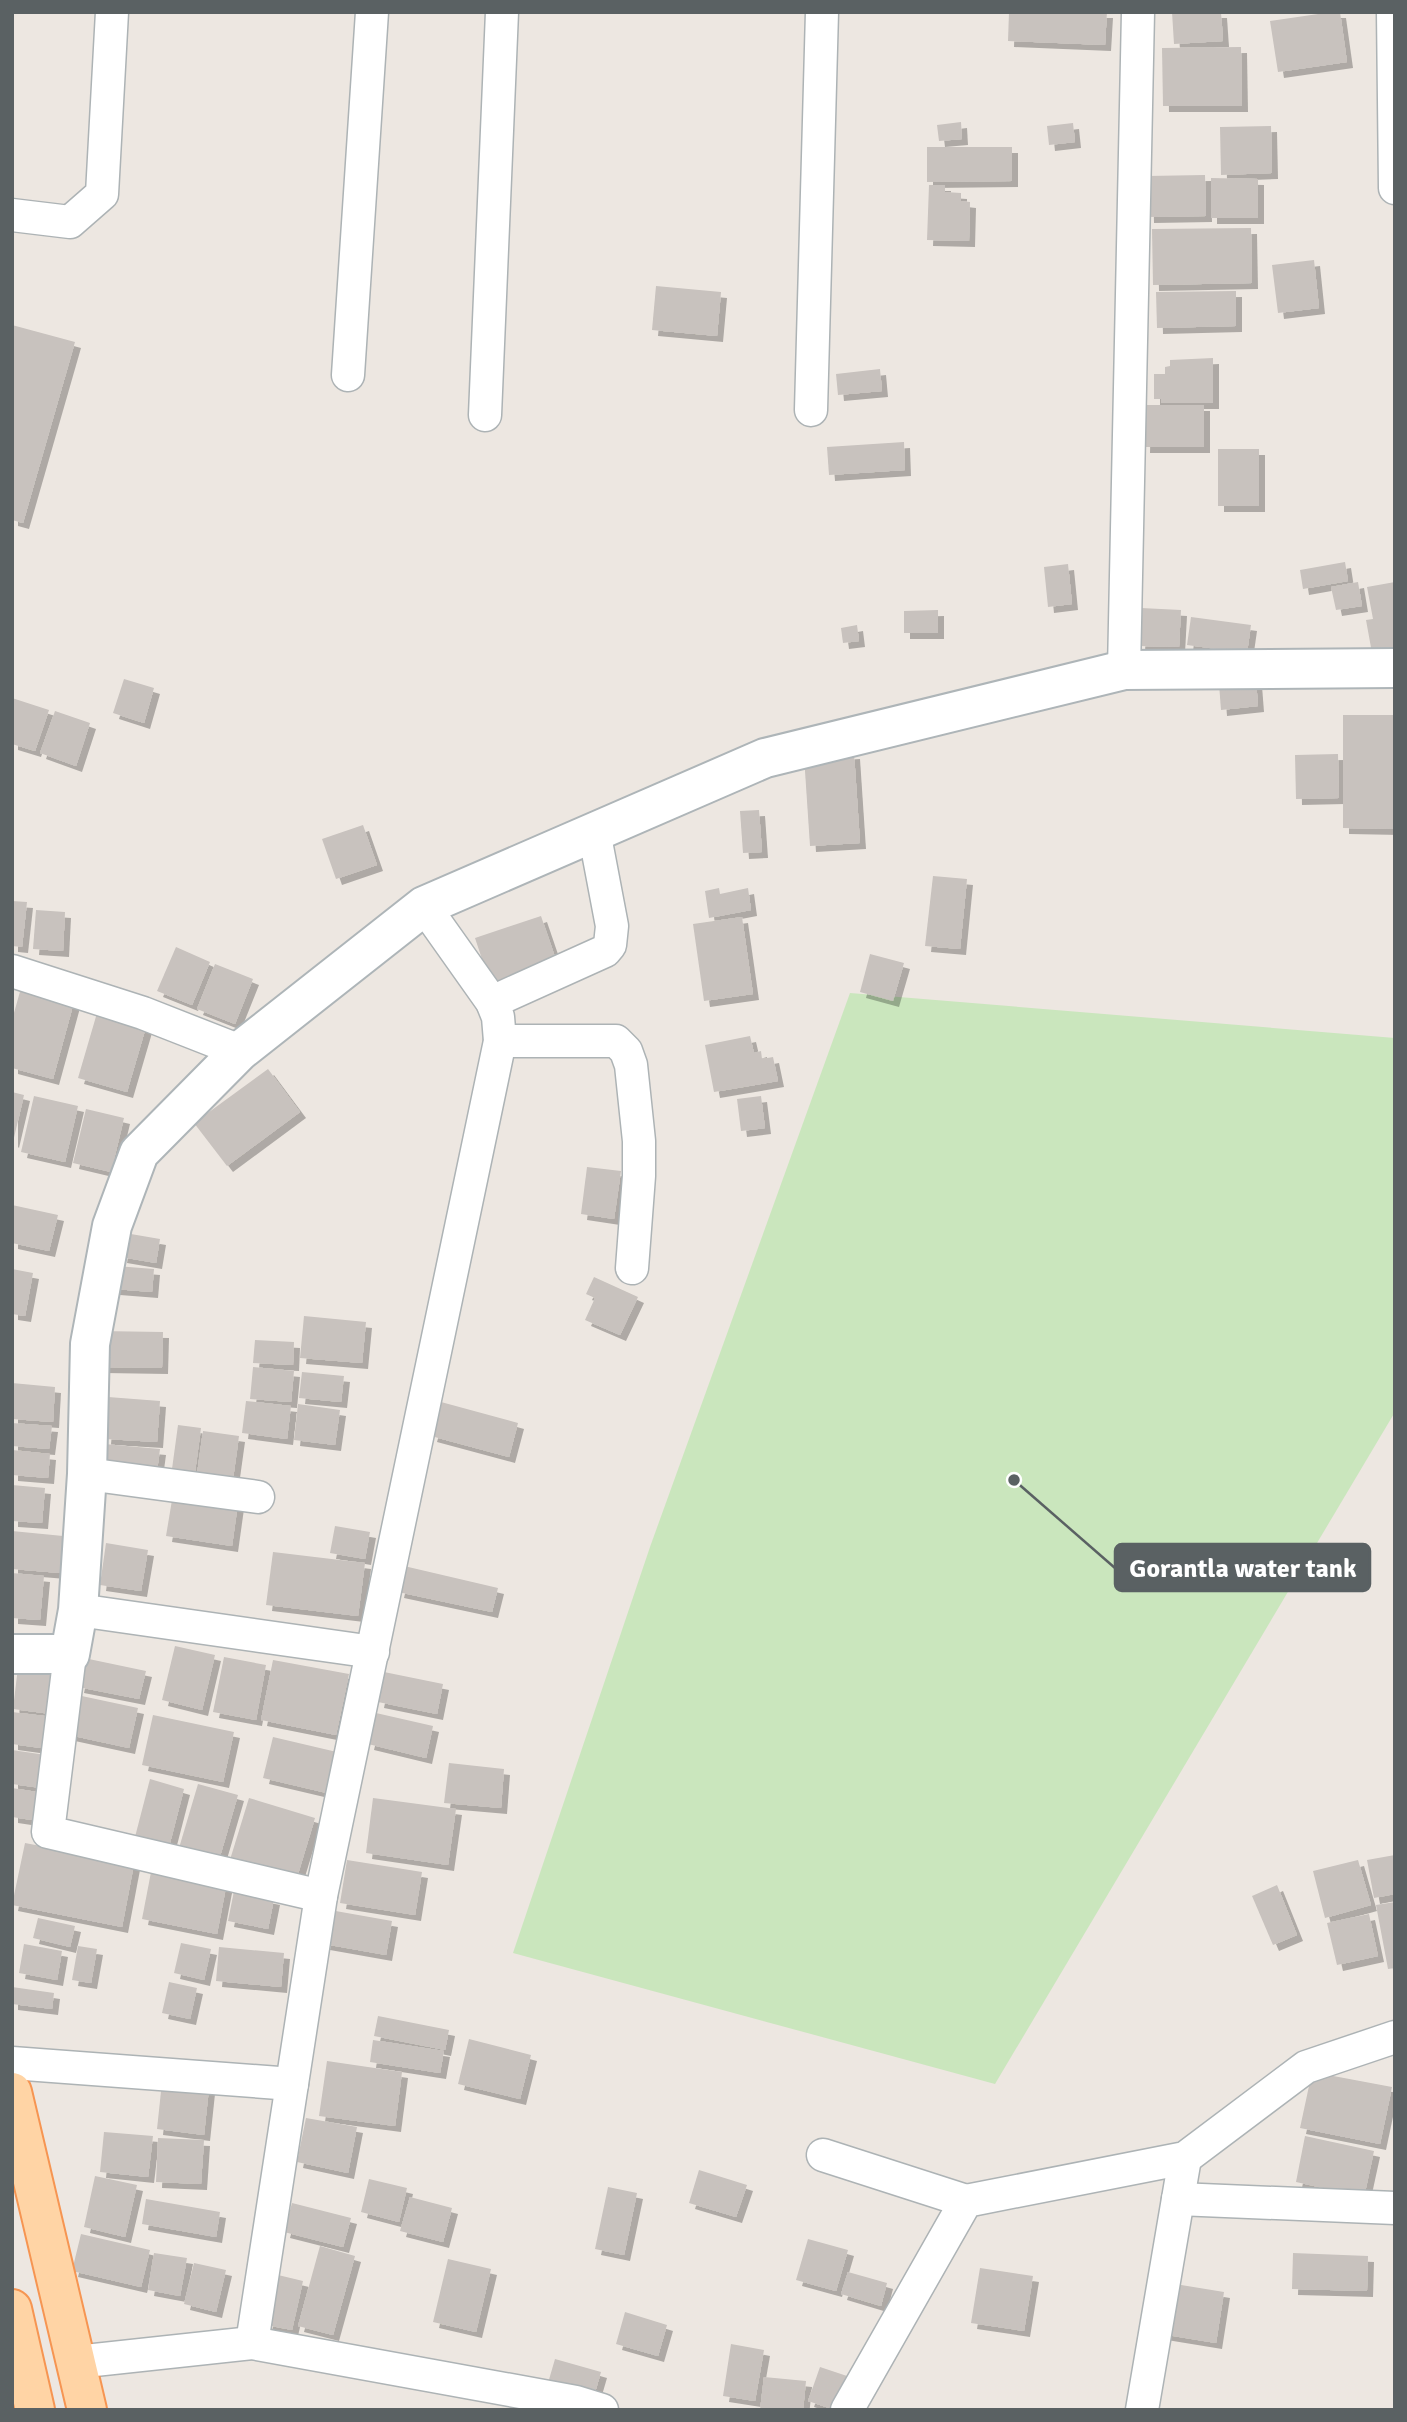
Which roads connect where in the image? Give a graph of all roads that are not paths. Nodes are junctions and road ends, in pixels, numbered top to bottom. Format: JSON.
{"nodes":[{"id":1,"x":112,"y":12,"type":"edge"},
{"id":2,"x":372,"y":12,"type":"edge"},
{"id":3,"x":502,"y":12,"type":"edge"},
{"id":4,"x":822,"y":12,"type":"edge"},
{"id":5,"x":1138,"y":12,"type":"edge"},
{"id":6,"x":1393,"y":12,"type":"edge"},
{"id":7,"x":1395,"y":188,"type":"edge"},
{"id":8,"x":12,"y":215,"type":"edge"},
{"id":9,"x":348,"y":375,"type":"dead end"},
{"id":10,"x":811,"y":410,"type":"dead end"},
{"id":11,"x":485,"y":415,"type":"dead end"},
{"id":12,"x":1395,"y":668,"type":"edge"},
{"id":13,"x":1125,"y":670,"type":"junction"},
{"id":14,"x":594,"y":831,"type":"junction"},
{"id":15,"x":424,"y":906,"type":"junction"},
{"id":16,"x":12,"y":971,"type":"edge"},
{"id":17,"x":492,"y":1002,"type":"junction"},
{"id":18,"x":500,"y":1041,"type":"junction"},
{"id":19,"x":240,"y":1051,"type":"junction"},
{"id":20,"x":632,"y":1268,"type":"dead end"},
{"id":21,"x":87,"y":1474,"type":"junction"},
{"id":22,"x":258,"y":1497,"type":"dead end"},
{"id":23,"x":78,"y":1610,"type":"junction"},
{"id":24,"x":373,"y":1652,"type":"junction"},
{"id":25,"x":12,"y":1654,"type":"edge"},
{"id":26,"x":70,"y":1654,"type":"junction"},
{"id":27,"x":321,"y":1896,"type":"junction"},
{"id":28,"x":1395,"y":2037,"type":"edge"},
{"id":29,"x":12,"y":2063,"type":"edge"},
{"id":30,"x":292,"y":2084,"type":"junction"},
{"id":31,"x":12,"y":2092,"type":"edge"},
{"id":32,"x":823,"y":2155,"type":"dead end"},
{"id":33,"x":1185,"y":2158,"type":"junction"},
{"id":34,"x":1178,"y":2199,"type":"junction"},
{"id":35,"x":966,"y":2201,"type":"junction"},
{"id":36,"x":1395,"y":2208,"type":"edge"},
{"id":37,"x":12,"y":2309,"type":"edge"},
{"id":38,"x":252,"y":2343,"type":"junction"},
{"id":39,"x":76,"y":2362,"type":"junction"},
{"id":40,"x":35,"y":2410,"type":"edge"},
{"id":41,"x":87,"y":2410,"type":"edge"},
{"id":42,"x":603,"y":2410,"type":"edge"},
{"id":43,"x":847,"y":2410,"type":"edge"},
{"id":44,"x":1142,"y":2410,"type":"edge"}],
"edges":[{"from":1,"to":8,"type":"street"},
{"from":2,"to":9,"type":"street"},
{"from":3,"to":11,"type":"street"},
{"from":4,"to":10,"type":"street"},
{"from":5,"to":13,"type":"street"},
{"from":6,"to":7,"type":"street"},
{"from":12,"to":13,"type":"street"},
{"from":13,"to":14,"type":"street"},
{"from":14,"to":15,"type":"street"},
{"from":14,"to":17,"type":"street"},
{"from":15,"to":17,"type":"street"},
{"from":15,"to":19,"type":"street"},
{"from":16,"to":19,"type":"street"},
{"from":17,"to":18,"type":"street"},
{"from":18,"to":20,"type":"street"},
{"from":18,"to":24,"type":"street"},
{"from":19,"to":21,"type":"street"},
{"from":21,"to":22,"type":"street"},
{"from":21,"to":23,"type":"street"},
{"from":23,"to":24,"type":"street"},
{"from":23,"to":26,"type":"street"},
{"from":24,"to":27,"type":"street"},
{"from":25,"to":26,"type":"street"},
{"from":26,"to":27,"type":"street"},
{"from":27,"to":30,"type":"street"},
{"from":28,"to":33,"type":"street"},
{"from":29,"to":30,"type":"street"},
{"from":30,"to":38,"type":"street"},
{"from":31,"to":39,"type":"main road"},
{"from":32,"to":35,"type":"street"},
{"from":33,"to":34,"type":"street"},
{"from":33,"to":35,"type":"street"},
{"from":34,"to":36,"type":"street"},
{"from":34,"to":44,"type":"street"},
{"from":35,"to":43,"type":"street"},
{"from":37,"to":40,"type":"main road"},
{"from":38,"to":39,"type":"street"},
{"from":38,"to":42,"type":"street"},
{"from":39,"to":41,"type":"main road"}]}
